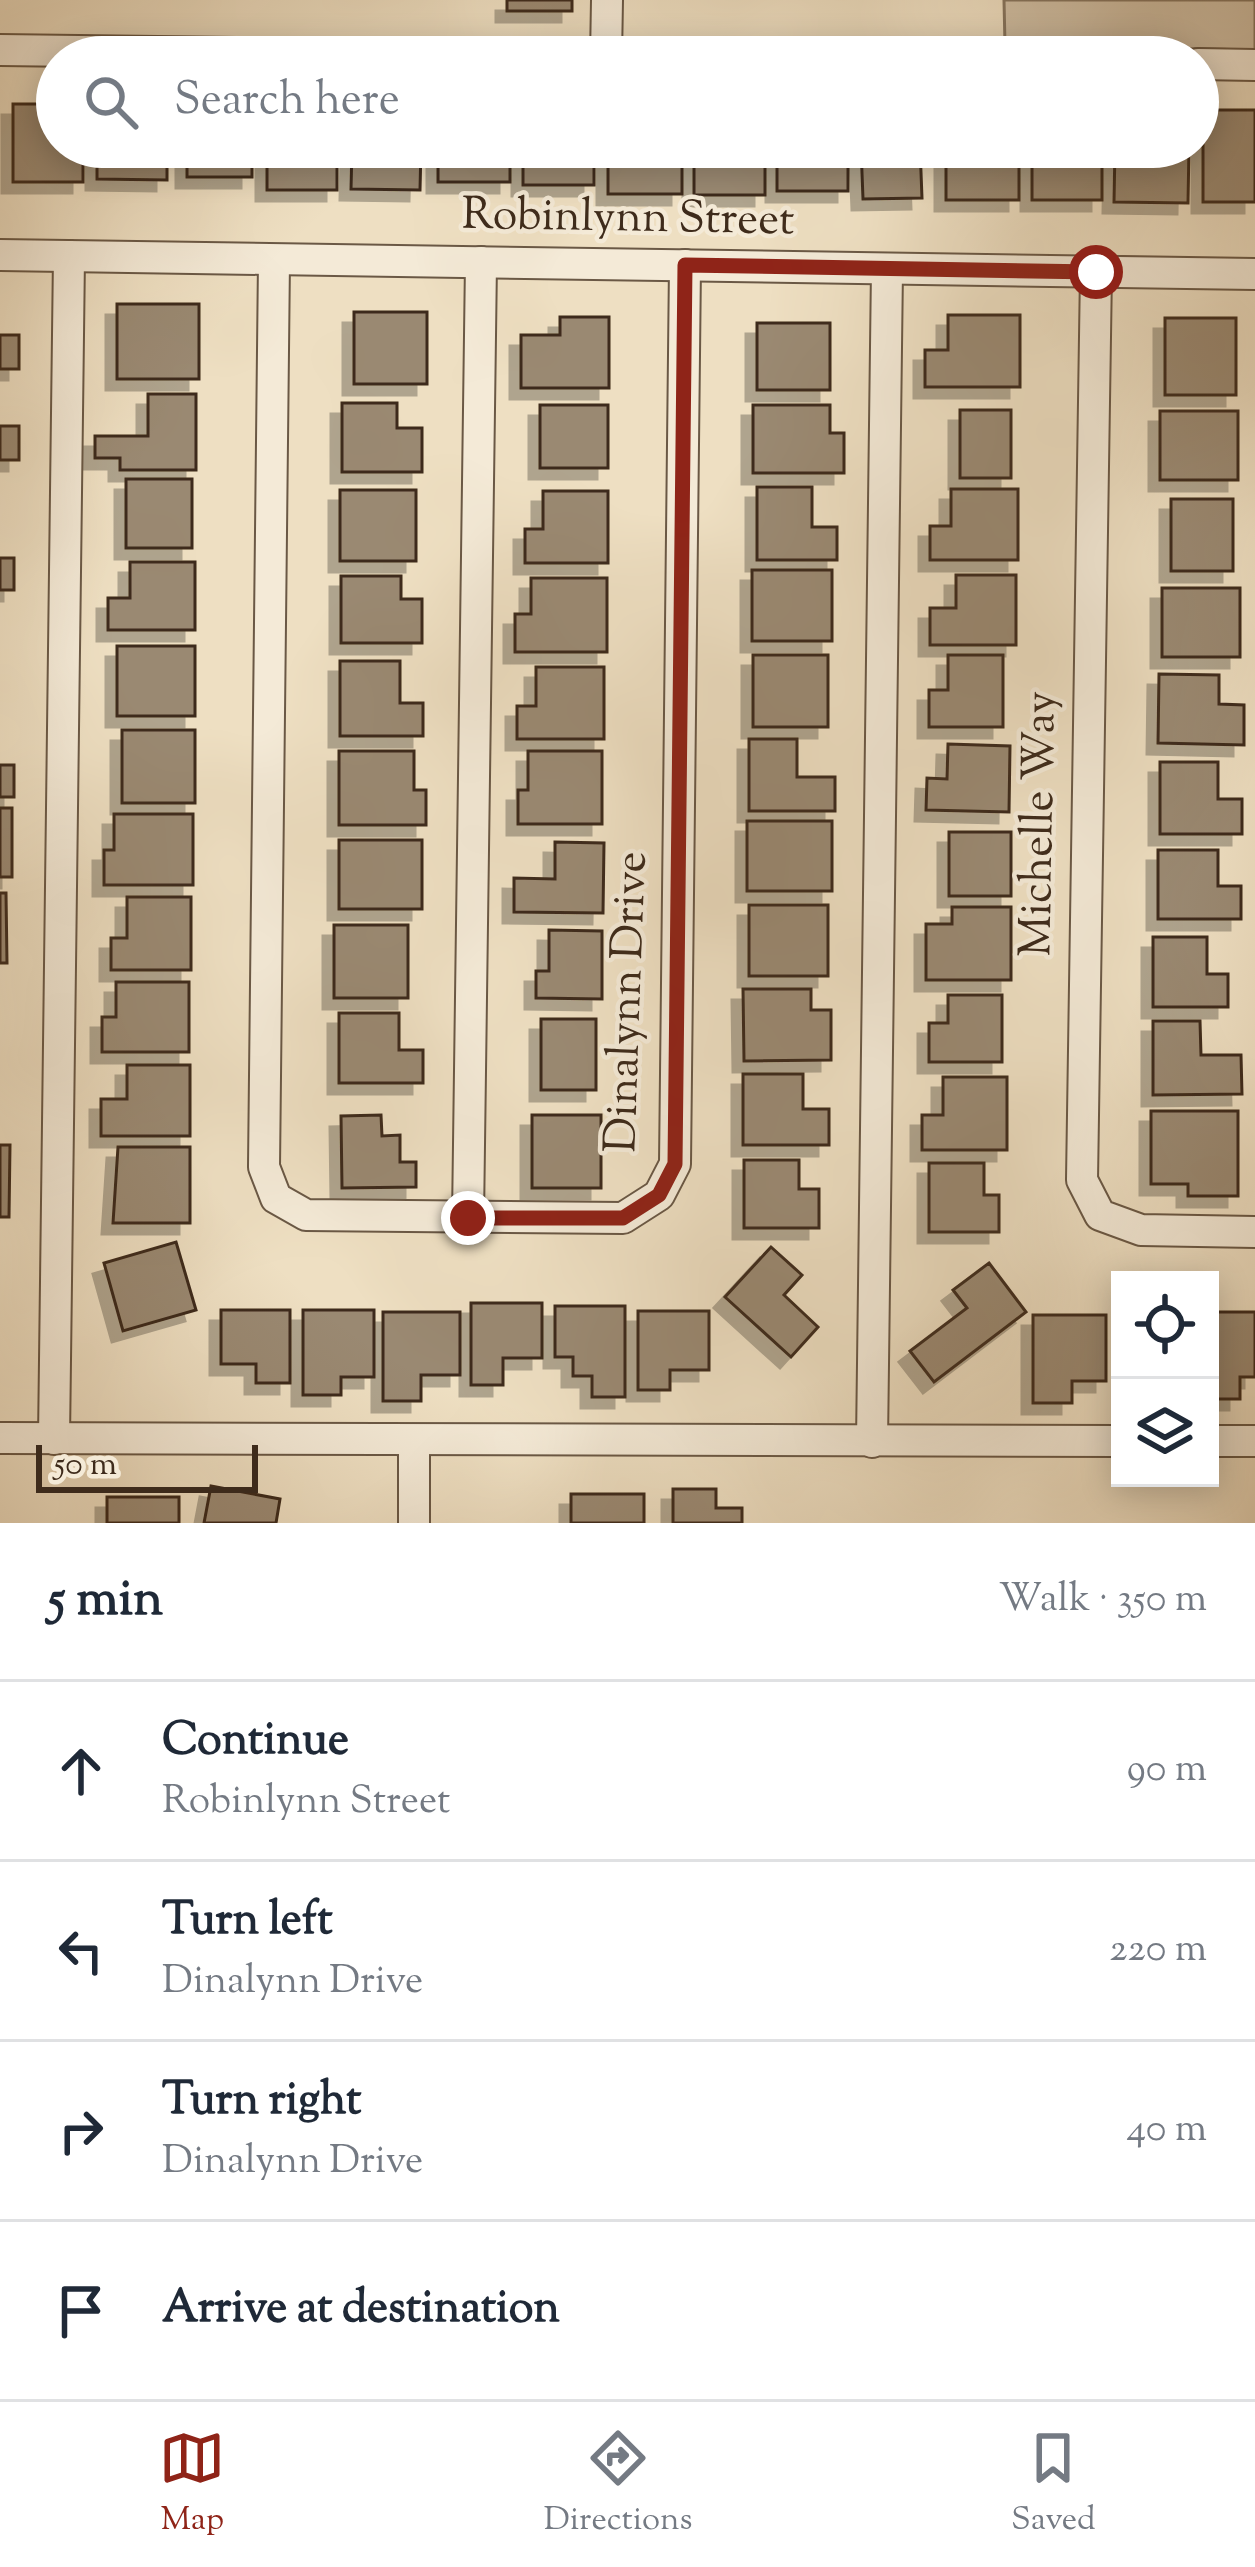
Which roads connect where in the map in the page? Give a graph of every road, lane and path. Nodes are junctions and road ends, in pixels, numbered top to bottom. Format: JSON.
{"nodes":[{"id":1,"x":607,"y":0,"type":"edge"},
{"id":2,"x":606,"y":36,"type":"edge"},
{"id":3,"x":0,"y":50,"type":"edge"},
{"id":4,"x":36,"y":50,"type":"edge"},
{"id":5,"x":1219,"y":64,"type":"edge"},
{"id":6,"x":1255,"y":65,"type":"edge"},
{"id":7,"x":0,"y":255,"type":"edge"},
{"id":8,"x":69,"y":256,"type":"junction"},
{"id":9,"x":274,"y":260,"type":"junction"},
{"id":10,"x":481,"y":262,"type":"junction"},
{"id":11,"x":685,"y":265,"type":"junction"},
{"id":12,"x":887,"y":268,"type":"junction"},
{"id":13,"x":1096,"y":272,"type":"junction"},
{"id":14,"x":1255,"y":274,"type":"edge"},
{"id":15,"x":468,"y":1218,"type":"junction"},
{"id":16,"x":1255,"y":1232,"type":"edge"},
{"id":17,"x":0,"y":1438,"type":"edge"},
{"id":18,"x":53,"y":1439,"type":"junction"},
{"id":19,"x":1111,"y":1441,"type":"edge"},
{"id":20,"x":1219,"y":1441,"type":"edge"},
{"id":21,"x":1255,"y":1441,"type":"edge"},
{"id":22,"x":872,"y":1442,"type":"junction"},
{"id":23,"x":414,"y":1443,"type":"junction"},
{"id":24,"x":414,"y":1523,"type":"edge"}],
"edges":[{"from":1,"to":2,"type":"street"},
{"from":3,"to":4,"type":"street"},
{"from":5,"to":6,"type":"street"},
{"from":7,"to":8,"type":"street","name":"Robinlynn Street"},
{"from":8,"to":9,"type":"street","name":"Robinlynn Street"},
{"from":8,"to":18,"type":"street"},
{"from":9,"to":10,"type":"street","name":"Robinlynn Street"},
{"from":9,"to":15,"type":"street","name":"Dinalynn Drive"},
{"from":10,"to":11,"type":"street","name":"Robinlynn Street"},
{"from":10,"to":15,"type":"street"},
{"from":11,"to":12,"type":"street","name":"Robinlynn Street"},
{"from":11,"to":15,"type":"street","name":"Dinalynn Drive"},
{"from":12,"to":13,"type":"street","name":"Robinlynn Street"},
{"from":12,"to":22,"type":"street"},
{"from":13,"to":14,"type":"street","name":"Robinlynn Street"},
{"from":13,"to":16,"type":"street","name":"Michelle Way"},
{"from":17,"to":18,"type":"street"},
{"from":18,"to":23,"type":"street"},
{"from":19,"to":22,"type":"street"},
{"from":20,"to":21,"type":"street"},
{"from":22,"to":23,"type":"street"},
{"from":23,"to":24,"type":"street"}]}
